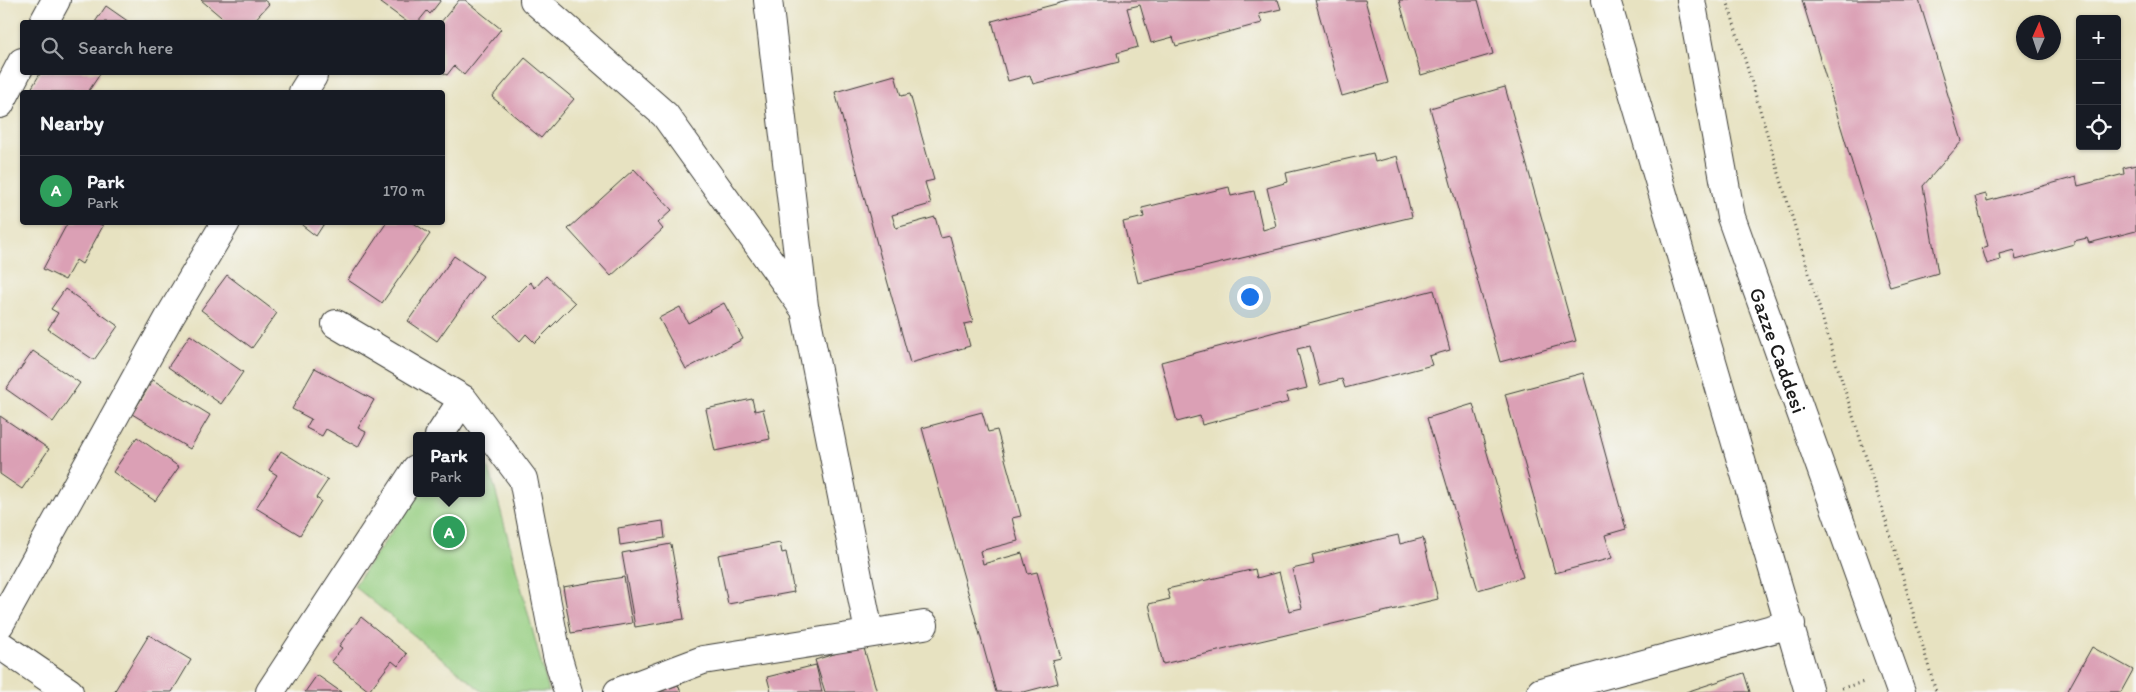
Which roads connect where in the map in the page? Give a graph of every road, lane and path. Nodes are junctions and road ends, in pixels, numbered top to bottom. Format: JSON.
{"nodes":[{"id":1,"x":56,"y":0,"type":"edge"},
{"id":2,"x":534,"y":0,"type":"edge"},
{"id":3,"x":768,"y":0,"type":"edge"},
{"id":4,"x":1606,"y":0,"type":"edge"},
{"id":5,"x":1691,"y":0,"type":"edge"},
{"id":6,"x":1727,"y":0,"type":"edge"},
{"id":7,"x":45,"y":20,"type":"edge"},
{"id":8,"x":20,"y":66,"type":"edge"},
{"id":9,"x":0,"y":104,"type":"edge"},
{"id":10,"x":224,"y":225,"type":"edge"},
{"id":11,"x":805,"y":310,"type":"junction"},
{"id":12,"x":336,"y":324,"type":"dead end"},
{"id":13,"x":463,"y":399,"type":"junction"},
{"id":14,"x":442,"y":432,"type":"edge"},
{"id":15,"x":413,"y":474,"type":"edge"},
{"id":16,"x":0,"y":624,"type":"edge"},
{"id":17,"x":1791,"y":624,"type":"junction"},
{"id":18,"x":924,"y":625,"type":"dead end"},
{"id":19,"x":869,"y":632,"type":"junction"},
{"id":20,"x":0,"y":645,"type":"edge"},
{"id":21,"x":1864,"y":682,"type":"dead end"},
{"id":22,"x":1842,"y":688,"type":"dead end"},
{"id":23,"x":69,"y":692,"type":"edge"},
{"id":24,"x":270,"y":692,"type":"edge"},
{"id":25,"x":568,"y":692,"type":"edge"},
{"id":26,"x":618,"y":692,"type":"edge"},
{"id":27,"x":1541,"y":692,"type":"edge"},
{"id":28,"x":1809,"y":692,"type":"edge"},
{"id":29,"x":1901,"y":692,"type":"edge"},
{"id":30,"x":1936,"y":692,"type":"edge"}],
"edges":[{"from":1,"to":7,"type":"street"},
{"from":2,"to":11,"type":"street"},
{"from":3,"to":11,"type":"street"},
{"from":4,"to":17,"type":"street"},
{"from":5,"to":29,"type":"street","name":"Gazze Caddesi"},
{"from":6,"to":30,"type":"path"},
{"from":8,"to":9,"type":"street"},
{"from":10,"to":16,"type":"street"},
{"from":11,"to":19,"type":"street"},
{"from":12,"to":13,"type":"street"},
{"from":13,"to":14,"type":"street"},
{"from":13,"to":25,"type":"street"},
{"from":15,"to":24,"type":"street"},
{"from":17,"to":27,"type":"street"},
{"from":17,"to":28,"type":"street"},
{"from":18,"to":19,"type":"street"},
{"from":19,"to":26,"type":"street"},
{"from":20,"to":23,"type":"street"},
{"from":21,"to":22,"type":"path"}]}
